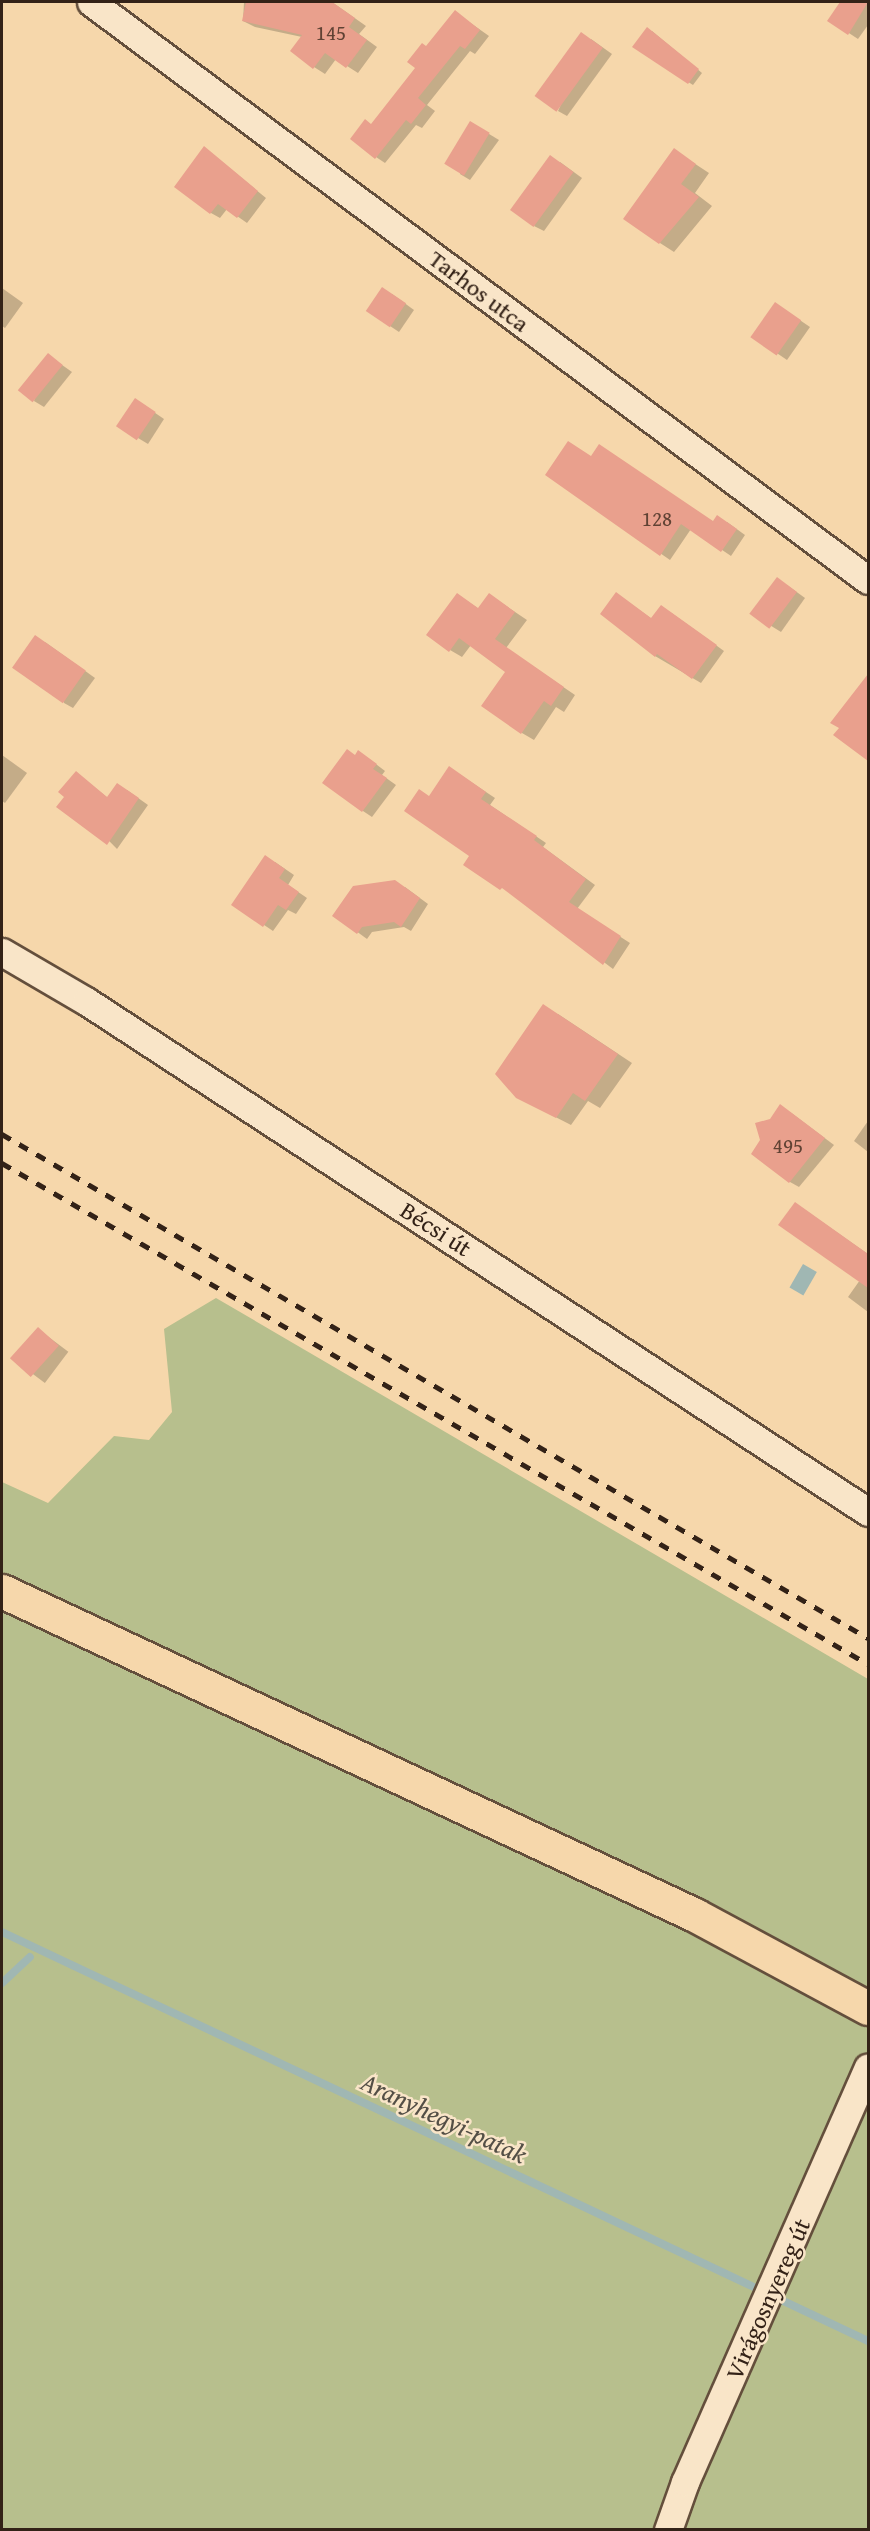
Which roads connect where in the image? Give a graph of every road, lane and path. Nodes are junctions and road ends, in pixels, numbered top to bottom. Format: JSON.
{"nodes":[{"id":1,"x":90,"y":2,"type":"edge"},
{"id":2,"x":868,"y":580,"type":"edge"},
{"id":3,"x":2,"y":952,"type":"edge"},
{"id":4,"x":868,"y":1512,"type":"edge"},
{"id":5,"x":2,"y":1591,"type":"edge"},
{"id":6,"x":868,"y":2008,"type":"edge"},
{"id":7,"x":868,"y":2068,"type":"edge"},
{"id":8,"x":668,"y":2529,"type":"edge"}],
"edges":[{"from":1,"to":2,"type":"street","name":"Tarhos utca"},
{"from":3,"to":4,"type":"street","name":"Bécsi út"},
{"from":5,"to":6,"type":"main road"},
{"from":7,"to":8,"type":"street","name":"Virágosnyereg út"}]}
